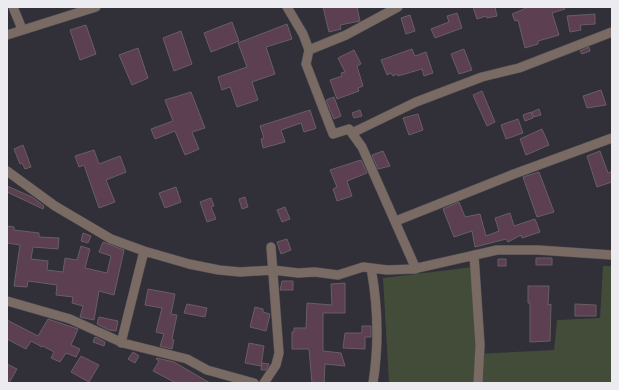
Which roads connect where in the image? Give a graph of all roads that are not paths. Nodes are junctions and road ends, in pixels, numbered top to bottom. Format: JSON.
{"nodes":[{"id":1,"x":13,"y":7,"type":"edge"},
{"id":2,"x":96,"y":7,"type":"edge"},
{"id":3,"x":287,"y":7,"type":"edge"},
{"id":4,"x":398,"y":7,"type":"edge"},
{"id":5,"x":22,"y":29,"type":"junction"},
{"id":6,"x":612,"y":32,"type":"edge"},
{"id":7,"x":7,"y":35,"type":"edge"},
{"id":8,"x":309,"y":50,"type":"junction"},
{"id":9,"x":352,"y":133,"type":"junction"},
{"id":10,"x":612,"y":138,"type":"edge"},
{"id":11,"x":7,"y":171,"type":"edge"},
{"id":12,"x":396,"y":221,"type":"junction"},
{"id":13,"x":271,"y":247,"type":"dead end"},
{"id":14,"x":144,"y":251,"type":"junction"},
{"id":15,"x":474,"y":255,"type":"junction"},
{"id":16,"x":612,"y":255,"type":"edge"},
{"id":17,"x":371,"y":268,"type":"junction"},
{"id":18,"x":416,"y":269,"type":"junction"},
{"id":19,"x":273,"y":270,"type":"junction"},
{"id":20,"x":7,"y":301,"type":"edge"},
{"id":21,"x":121,"y":343,"type":"junction"},
{"id":22,"x":254,"y":383,"type":"edge"},
{"id":23,"x":264,"y":383,"type":"edge"},
{"id":24,"x":373,"y":383,"type":"edge"},
{"id":25,"x":478,"y":383,"type":"edge"}],
"edges":[{"from":1,"to":5,"type":"street"},
{"from":2,"to":5,"type":"street"},
{"from":3,"to":8,"type":"street"},
{"from":4,"to":8,"type":"street"},
{"from":5,"to":7,"type":"street"},
{"from":6,"to":9,"type":"street"},
{"from":8,"to":9,"type":"street"},
{"from":9,"to":12,"type":"street"},
{"from":10,"to":12,"type":"street"},
{"from":11,"to":14,"type":"street"},
{"from":12,"to":18,"type":"street"},
{"from":13,"to":19,"type":"street"},
{"from":14,"to":19,"type":"street"},
{"from":14,"to":21,"type":"street"},
{"from":15,"to":16,"type":"street"},
{"from":15,"to":18,"type":"street"},
{"from":15,"to":25,"type":"street"},
{"from":17,"to":18,"type":"street"},
{"from":17,"to":19,"type":"street"},
{"from":17,"to":24,"type":"street"},
{"from":19,"to":23,"type":"street"},
{"from":20,"to":21,"type":"street"},
{"from":21,"to":22,"type":"street"}]}
